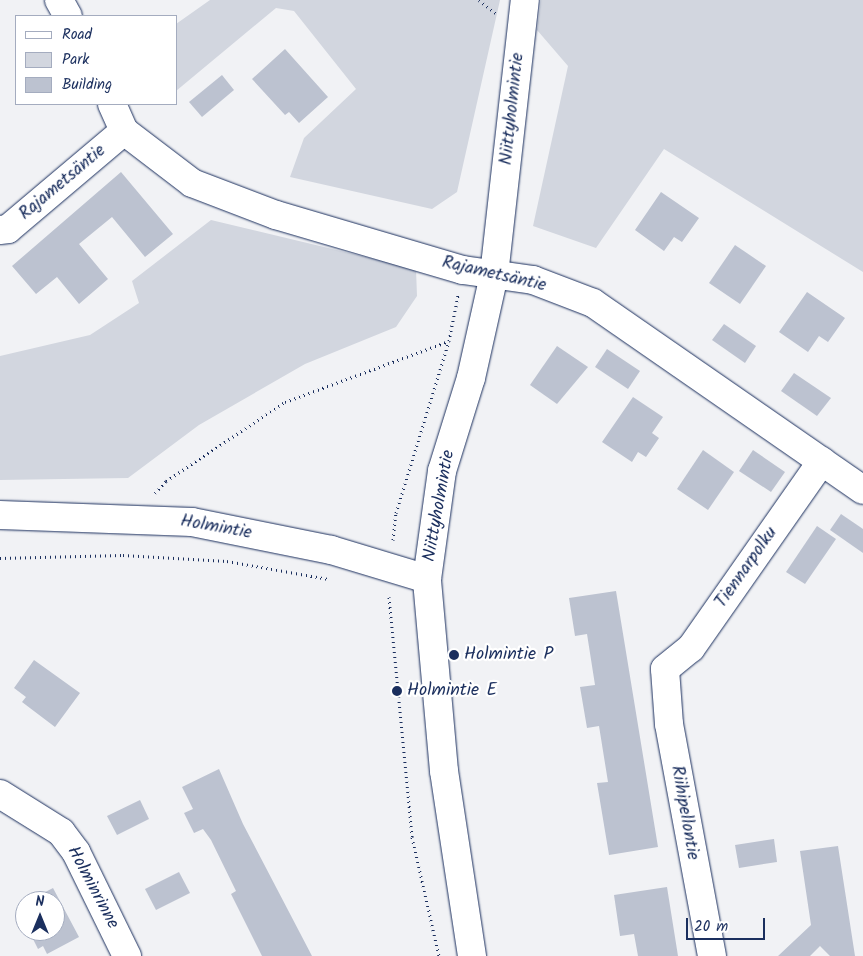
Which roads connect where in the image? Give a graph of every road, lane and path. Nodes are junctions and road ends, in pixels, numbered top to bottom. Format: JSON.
{"nodes":[{"id":1,"x":60,"y":0,"type":"edge"},
{"id":2,"x":525,"y":0,"type":"edge"},
{"id":3,"x":68,"y":15,"type":"edge"},
{"id":4,"x":112,"y":105,"type":"edge"},
{"id":5,"x":124,"y":131,"type":"junction"},
{"id":6,"x":0,"y":230,"type":"edge"},
{"id":7,"x":463,"y":270,"type":"junction"},
{"id":8,"x":494,"y":275,"type":"junction"},
{"id":9,"x":449,"y":341,"type":"junction"},
{"id":10,"x":822,"y":461,"type":"junction"},
{"id":11,"x":863,"y":490,"type":"edge"},
{"id":12,"x":0,"y":515,"type":"edge"},
{"id":13,"x":133,"y":518,"type":"junction"},
{"id":14,"x":124,"y":555,"type":"junction"},
{"id":15,"x":0,"y":558,"type":"edge"},
{"id":16,"x":390,"y":569,"type":"junction"},
{"id":17,"x":427,"y":579,"type":"junction"},
{"id":18,"x":334,"y":580,"type":"dead end"},
{"id":19,"x":381,"y":595,"type":"dead end"},
{"id":20,"x":391,"y":598,"type":"junction"},
{"id":21,"x":665,"y":669,"type":"joint"},
{"id":22,"x":0,"y":794,"type":"edge"},
{"id":23,"x":127,"y":956,"type":"edge"},
{"id":24,"x":439,"y":956,"type":"edge"},
{"id":25,"x":472,"y":956,"type":"edge"},
{"id":26,"x":712,"y":956,"type":"edge"}],
"edges":[{"from":1,"to":3,"type":"street"},
{"from":2,"to":8,"type":"street","name":"Niittyholmintie"},
{"from":4,"to":5,"type":"street","name":"Rajametsäntie"},
{"from":5,"to":6,"type":"street","name":"Rajametsäntie"},
{"from":5,"to":7,"type":"street","name":"Rajametsäntie"},
{"from":7,"to":8,"type":"street","name":"Rajametsäntie"},
{"from":7,"to":9,"type":"path"},
{"from":8,"to":10,"type":"street","name":"Rajametsäntie"},
{"from":8,"to":17,"type":"street","name":"Niittyholmintie"},
{"from":9,"to":13,"type":"path"},
{"from":9,"to":16,"type":"path"},
{"from":10,"to":11,"type":"street","name":"Rajametsäntie"},
{"from":10,"to":21,"type":"street","name":"Tiennarpolku"},
{"from":12,"to":13,"type":"street","name":"Holmintie"},
{"from":13,"to":14,"type":"path"},
{"from":13,"to":16,"type":"street","name":"Holmintie"},
{"from":14,"to":15,"type":"path"},
{"from":14,"to":18,"type":"path"},
{"from":16,"to":17,"type":"street","name":"Holmintie"},
{"from":16,"to":20,"type":"path"},
{"from":17,"to":25,"type":"street","name":"Niittyholmintie"},
{"from":19,"to":20,"type":"path"},
{"from":20,"to":24,"type":"path"},
{"from":21,"to":26,"type":"street","name":"Riihipellontie"},
{"from":22,"to":23,"type":"street","name":"Holminrinne"}]}
